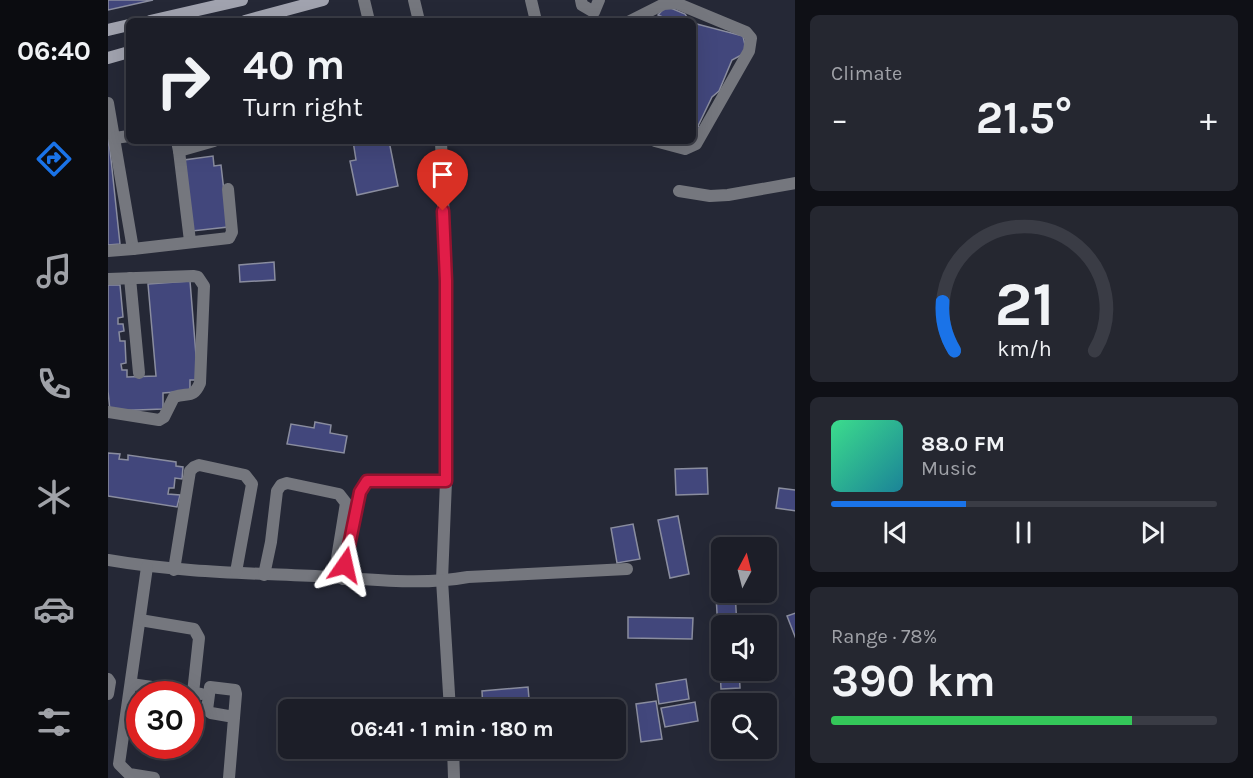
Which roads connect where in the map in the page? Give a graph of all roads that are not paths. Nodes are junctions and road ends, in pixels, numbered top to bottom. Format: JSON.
{"nodes":[{"id":1,"x":242,"y":0,"type":"edge"},
{"id":2,"x":323,"y":0,"type":"edge"},
{"id":3,"x":364,"y":0,"type":"edge"},
{"id":4,"x":414,"y":0,"type":"edge"},
{"id":5,"x":531,"y":0,"type":"edge"},
{"id":6,"x":581,"y":0,"type":"edge"},
{"id":7,"x":597,"y":11,"type":"edge"},
{"id":8,"x":273,"y":17,"type":"edge"},
{"id":9,"x":163,"y":18,"type":"edge"},
{"id":10,"x":368,"y":18,"type":"edge"},
{"id":11,"x":418,"y":18,"type":"edge"},
{"id":12,"x":535,"y":18,"type":"edge"},
{"id":13,"x":636,"y":18,"type":"edge"},
{"id":14,"x":126,"y":27,"type":"edge"},
{"id":15,"x":108,"y":30,"type":"edge"},
{"id":16,"x":126,"y":53,"type":"edge"},
{"id":17,"x":108,"y":57,"type":"edge"},
{"id":18,"x":108,"y":103,"type":"edge"},
{"id":19,"x":126,"y":136,"type":"edge"},
{"id":20,"x":116,"y":138,"type":"junction"},
{"id":21,"x":441,"y":144,"type":"edge"},
{"id":22,"x":668,"y":144,"type":"edge"},
{"id":23,"x":696,"y":144,"type":"edge"},
{"id":24,"x":696,"y":144,"type":"edge"},
{"id":25,"x":178,"y":146,"type":"edge"},
{"id":26,"x":795,"y":183,"type":"edge"},
{"id":27,"x":228,"y":189,"type":"dead end"},
{"id":28,"x":679,"y":191,"type":"dead end"},
{"id":29,"x":190,"y":241,"type":"junction"},
{"id":30,"x":134,"y":249,"type":"junction"},
{"id":31,"x":108,"y":251,"type":"edge"},
{"id":32,"x":130,"y":278,"type":"junction"},
{"id":33,"x":108,"y":279,"type":"edge"},
{"id":34,"x":139,"y":373,"type":"dead end"},
{"id":35,"x":108,"y":412,"type":"edge"},
{"id":36,"x":446,"y":481,"type":"junction"},
{"id":37,"x":108,"y":560,"type":"edge"},
{"id":38,"x":147,"y":567,"type":"junction"},
{"id":39,"x":627,"y":569,"type":"dead end"},
{"id":40,"x":174,"y":570,"type":"junction"},
{"id":41,"x":236,"y":572,"type":"junction"},
{"id":42,"x":264,"y":575,"type":"junction"},
{"id":43,"x":339,"y":578,"type":"junction"},
{"id":44,"x":442,"y":580,"type":"junction"},
{"id":45,"x":140,"y":620,"type":"junction"},
{"id":46,"x":108,"y":679,"type":"edge"},
{"id":47,"x":131,"y":681,"type":"edge"},
{"id":48,"x":194,"y":681,"type":"edge"},
{"id":49,"x":108,"y":694,"type":"edge"},
{"id":50,"x":204,"y":695,"type":"edge"},
{"id":51,"x":208,"y":696,"type":"junction"},
{"id":52,"x":449,"y":699,"type":"edge"},
{"id":53,"x":126,"y":717,"type":"edge"},
{"id":54,"x":234,"y":717,"type":"junction"},
{"id":55,"x":453,"y":759,"type":"edge"},
{"id":56,"x":154,"y":778,"type":"edge"},
{"id":57,"x":229,"y":778,"type":"edge"},
{"id":58,"x":454,"y":778,"type":"edge"}],
"edges":[{"from":1,"to":9,"type":"main road"},
{"from":2,"to":8,"type":"main road"},
{"from":3,"to":10,"type":"street"},
{"from":4,"to":11,"type":"street"},
{"from":5,"to":12,"type":"street"},
{"from":6,"to":7,"type":"street"},
{"from":13,"to":24,"type":"street"},
{"from":14,"to":15,"type":"main road"},
{"from":16,"to":17,"type":"main road"},
{"from":18,"to":20,"type":"street"},
{"from":19,"to":20,"type":"street"},
{"from":20,"to":30,"type":"street"},
{"from":21,"to":36,"type":"street"},
{"from":22,"to":23,"type":"street"},
{"from":25,"to":29,"type":"street"},
{"from":26,"to":28,"type":"street"},
{"from":27,"to":29,"type":"street"},
{"from":29,"to":30,"type":"street"},
{"from":30,"to":31,"type":"street"},
{"from":32,"to":33,"type":"street"},
{"from":32,"to":34,"type":"street"},
{"from":32,"to":35,"type":"street"},
{"from":36,"to":43,"type":"street"},
{"from":36,"to":44,"type":"street"},
{"from":37,"to":38,"type":"street"},
{"from":38,"to":40,"type":"street"},
{"from":38,"to":45,"type":"street"},
{"from":39,"to":44,"type":"street"},
{"from":40,"to":41,"type":"street"},
{"from":40,"to":41,"type":"street"},
{"from":41,"to":42,"type":"street"},
{"from":42,"to":43,"type":"street"},
{"from":42,"to":43,"type":"street"},
{"from":43,"to":44,"type":"street"},
{"from":44,"to":52,"type":"street"},
{"from":45,"to":47,"type":"street"},
{"from":45,"to":48,"type":"street"},
{"from":46,"to":49,"type":"street"},
{"from":50,"to":51,"type":"street"},
{"from":51,"to":54,"type":"street"},
{"from":51,"to":54,"type":"street"},
{"from":53,"to":56,"type":"street"},
{"from":54,"to":57,"type":"street"},
{"from":55,"to":58,"type":"street"}]}
